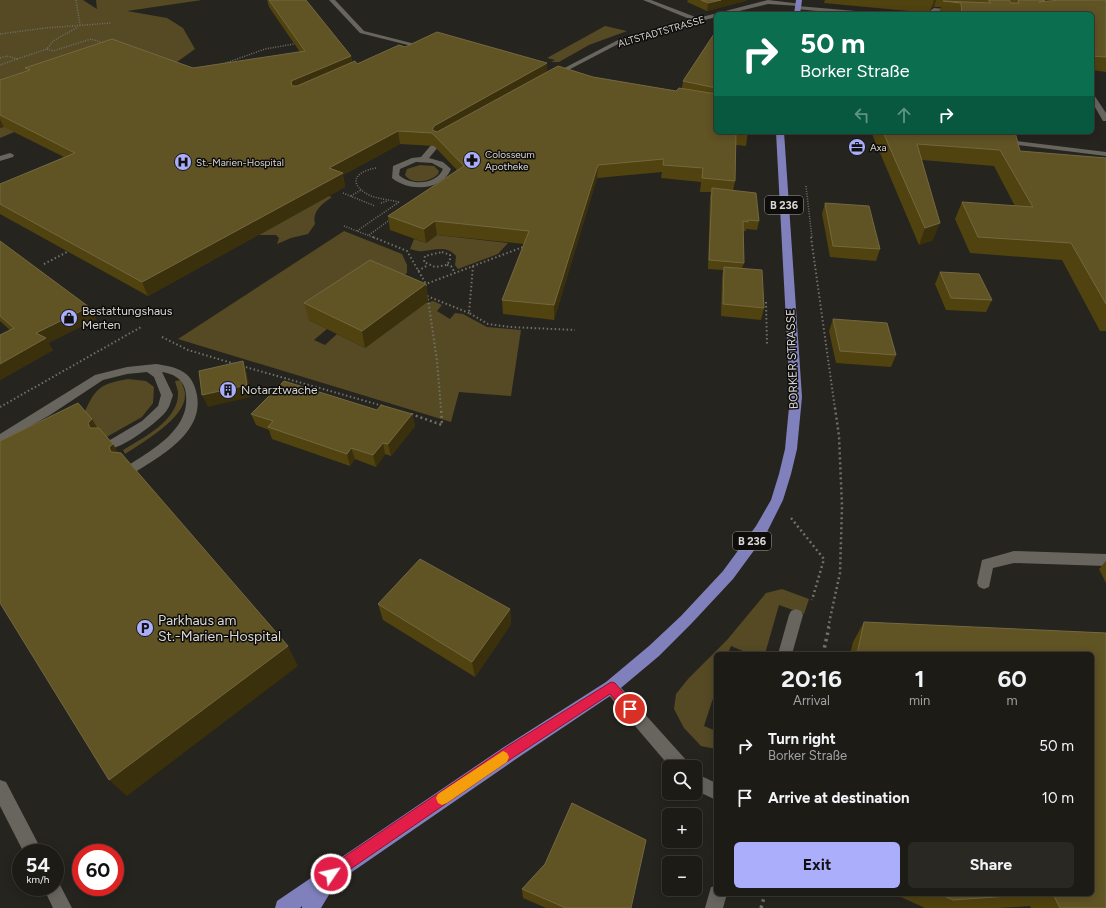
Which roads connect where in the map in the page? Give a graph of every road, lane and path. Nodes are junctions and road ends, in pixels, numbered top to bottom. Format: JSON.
{"nodes":[{"id":1,"x":76,"y":0,"type":"edge"},
{"id":2,"x":332,"y":0,"type":"edge"},
{"id":3,"x":646,"y":0,"type":"edge"},
{"id":4,"x":751,"y":0,"type":"edge"},
{"id":5,"x":760,"y":4,"type":"junction"},
{"id":6,"x":798,"y":7,"type":"edge"},
{"id":7,"x":934,"y":10,"type":"edge"},
{"id":8,"x":728,"y":12,"type":"edge"},
{"id":9,"x":848,"y":12,"type":"edge"},
{"id":10,"x":958,"y":12,"type":"edge"},
{"id":11,"x":714,"y":16,"type":"edge"},
{"id":12,"x":697,"y":20,"type":"junction"},
{"id":13,"x":111,"y":23,"type":"dead end"},
{"id":14,"x":80,"y":25,"type":"junction"},
{"id":15,"x":0,"y":34,"type":"edge"},
{"id":16,"x":294,"y":44,"type":"edge"},
{"id":17,"x":109,"y":46,"type":"edge"},
{"id":18,"x":47,"y":49,"type":"junction"},
{"id":19,"x":405,"y":49,"type":"edge"},
{"id":20,"x":0,"y":58,"type":"edge"},
{"id":21,"x":17,"y":59,"type":"junction"},
{"id":22,"x":222,"y":64,"type":"edge"},
{"id":23,"x":0,"y":65,"type":"edge"},
{"id":24,"x":551,"y":71,"type":"edge"},
{"id":25,"x":559,"y":73,"type":"junction"},
{"id":26,"x":574,"y":76,"type":"edge"},
{"id":27,"x":548,"y":79,"type":"edge"},
{"id":28,"x":1094,"y":99,"type":"edge"},
{"id":29,"x":1106,"y":119,"type":"edge"},
{"id":30,"x":780,"y":134,"type":"edge"},
{"id":31,"x":992,"y":140,"type":"edge"},
{"id":32,"x":435,"y":146,"type":"edge"},
{"id":33,"x":1106,"y":154,"type":"edge"},
{"id":34,"x":10,"y":155,"type":"dead end"},
{"id":35,"x":0,"y":160,"type":"edge"},
{"id":36,"x":423,"y":160,"type":"junction"},
{"id":37,"x":806,"y":181,"type":"dead end"},
{"id":38,"x":361,"y":190,"type":"dead end"},
{"id":39,"x":343,"y":193,"type":"dead end"},
{"id":40,"x":351,"y":196,"type":"junction"},
{"id":41,"x":400,"y":202,"type":"dead end"},
{"id":42,"x":375,"y":206,"type":"dead end"},
{"id":43,"x":393,"y":217,"type":"edge"},
{"id":44,"x":344,"y":226,"type":"dead end"},
{"id":45,"x":357,"y":231,"type":"junction"},
{"id":46,"x":368,"y":235,"type":"junction"},
{"id":47,"x":523,"y":247,"type":"edge"},
{"id":48,"x":67,"y":252,"type":"edge"},
{"id":49,"x":44,"y":264,"type":"dead end"},
{"id":50,"x":428,"y":265,"type":"junction"},
{"id":51,"x":447,"y":265,"type":"junction"},
{"id":52,"x":473,"y":266,"type":"junction"},
{"id":53,"x":418,"y":271,"type":"junction"},
{"id":54,"x":455,"y":273,"type":"junction"},
{"id":55,"x":426,"y":284,"type":"junction"},
{"id":56,"x":427,"y":296,"type":"junction"},
{"id":57,"x":469,"y":313,"type":"junction"},
{"id":58,"x":141,"y":327,"type":"dead end"},
{"id":59,"x":575,"y":330,"type":"dead end"},
{"id":60,"x":162,"y":337,"type":"dead end"},
{"id":61,"x":148,"y":368,"type":"junction"},
{"id":62,"x":0,"y":407,"type":"edge"},
{"id":63,"x":387,"y":408,"type":"edge"},
{"id":64,"x":410,"y":414,"type":"edge"},
{"id":65,"x":0,"y":439,"type":"edge"},
{"id":66,"x":109,"y":446,"type":"edge"},
{"id":67,"x":130,"y":470,"type":"edge"},
{"id":68,"x":777,"y":500,"type":"junction"},
{"id":69,"x":1106,"y":560,"type":"edge"},
{"id":70,"x":984,"y":583,"type":"dead end"},
{"id":71,"x":796,"y":615,"type":"joint"},
{"id":72,"x":786,"y":652,"type":"edge"},
{"id":73,"x":823,"y":652,"type":"edge"},
{"id":74,"x":611,"y":687,"type":"junction"},
{"id":75,"x":675,"y":760,"type":"edge"},
{"id":76,"x":702,"y":785,"type":"edge"},
{"id":77,"x":0,"y":788,"type":"edge"},
{"id":78,"x":714,"y":791,"type":"edge"},
{"id":79,"x":29,"y":844,"type":"edge"},
{"id":80,"x":331,"y":874,"type":"junction"},
{"id":81,"x":57,"y":896,"type":"edge"},
{"id":82,"x":717,"y":896,"type":"edge"},
{"id":83,"x":764,"y":896,"type":"edge"},
{"id":84,"x":63,"y":908,"type":"edge"},
{"id":85,"x":284,"y":908,"type":"edge"},
{"id":86,"x":311,"y":908,"type":"edge"},
{"id":87,"x":714,"y":908,"type":"edge"},
{"id":88,"x":761,"y":908,"type":"edge"}],
"edges":[{"from":1,"to":14,"type":"path"},
{"from":2,"to":19,"type":"street"},
{"from":3,"to":12,"type":"street"},
{"from":4,"to":5,"type":"street"},
{"from":5,"to":6,"type":"street","name":"ALTSTADTSTRASSE"},
{"from":5,"to":8,"type":"street","name":"ALTSTADTSTRASSE"},
{"from":6,"to":9,"type":"street","name":"ALTSTADTSTRASSE"},
{"from":7,"to":10,"type":"street"},
{"from":11,"to":12,"type":"street","name":"ALTSTADTSTRASSE"},
{"from":12,"to":25,"type":"street","name":"ALTSTADTSTRASSE"},
{"from":13,"to":14,"type":"path"},
{"from":14,"to":15,"type":"path"},
{"from":14,"to":18,"type":"path"},
{"from":16,"to":22,"type":"path"},
{"from":17,"to":18,"type":"path"},
{"from":18,"to":21,"type":"path"},
{"from":20,"to":21,"type":"path"},
{"from":21,"to":23,"type":"path"},
{"from":24,"to":25,"type":"street"},
{"from":25,"to":26,"type":"street"},
{"from":25,"to":27,"type":"street","name":"ALTSTADTSTRASSE"},
{"from":28,"to":29,"type":"street"},
{"from":30,"to":68,"type":"main road","name":"BORKER STRASSE","number":"B 236"},
{"from":31,"to":33,"type":"street"},
{"from":32,"to":36,"type":"street"},
{"from":34,"to":35,"type":"street"},
{"from":36,"to":36,"type":"street"},
{"from":37,"to":73,"type":"path"},
{"from":38,"to":40,"type":"path"},
{"from":39,"to":40,"type":"path"},
{"from":40,"to":42,"type":"path"},
{"from":41,"to":45,"type":"path"},
{"from":43,"to":46,"type":"path"},
{"from":44,"to":45,"type":"path"},
{"from":45,"to":46,"type":"path"},
{"from":46,"to":53,"type":"path"},
{"from":47,"to":52,"type":"path"},
{"from":48,"to":49,"type":"path"},
{"from":50,"to":51,"type":"path"},
{"from":50,"to":51,"type":"path"},
{"from":50,"to":53,"type":"path"},
{"from":51,"to":54,"type":"path"},
{"from":52,"to":54,"type":"path"},
{"from":52,"to":57,"type":"path"},
{"from":53,"to":55,"type":"path"},
{"from":54,"to":55,"type":"path"},
{"from":55,"to":56,"type":"path"},
{"from":56,"to":57,"type":"path"},
{"from":56,"to":64,"type":"path"},
{"from":57,"to":59,"type":"path"},
{"from":58,"to":62,"type":"path"},
{"from":60,"to":63,"type":"path"},
{"from":61,"to":65,"type":"street"},
{"from":61,"to":66,"type":"street"},
{"from":61,"to":67,"type":"street"},
{"from":68,"to":71,"type":"path"},
{"from":68,"to":74,"type":"main road","name":"BORKER STRASSE","number":"B 236"},
{"from":69,"to":70,"type":"street"},
{"from":71,"to":72,"type":"street"},
{"from":74,"to":75,"type":"street"},
{"from":74,"to":80,"type":"main road","name":"BORKER STRASSE","number":"B 236"},
{"from":76,"to":78,"type":"street"},
{"from":77,"to":79,"type":"street"},
{"from":80,"to":85,"type":"main road","name":"BORKER STRASSE","number":"B 236"},
{"from":80,"to":86,"type":"main road"},
{"from":81,"to":84,"type":"street"},
{"from":82,"to":87,"type":"street"},
{"from":83,"to":88,"type":"path"}]}
